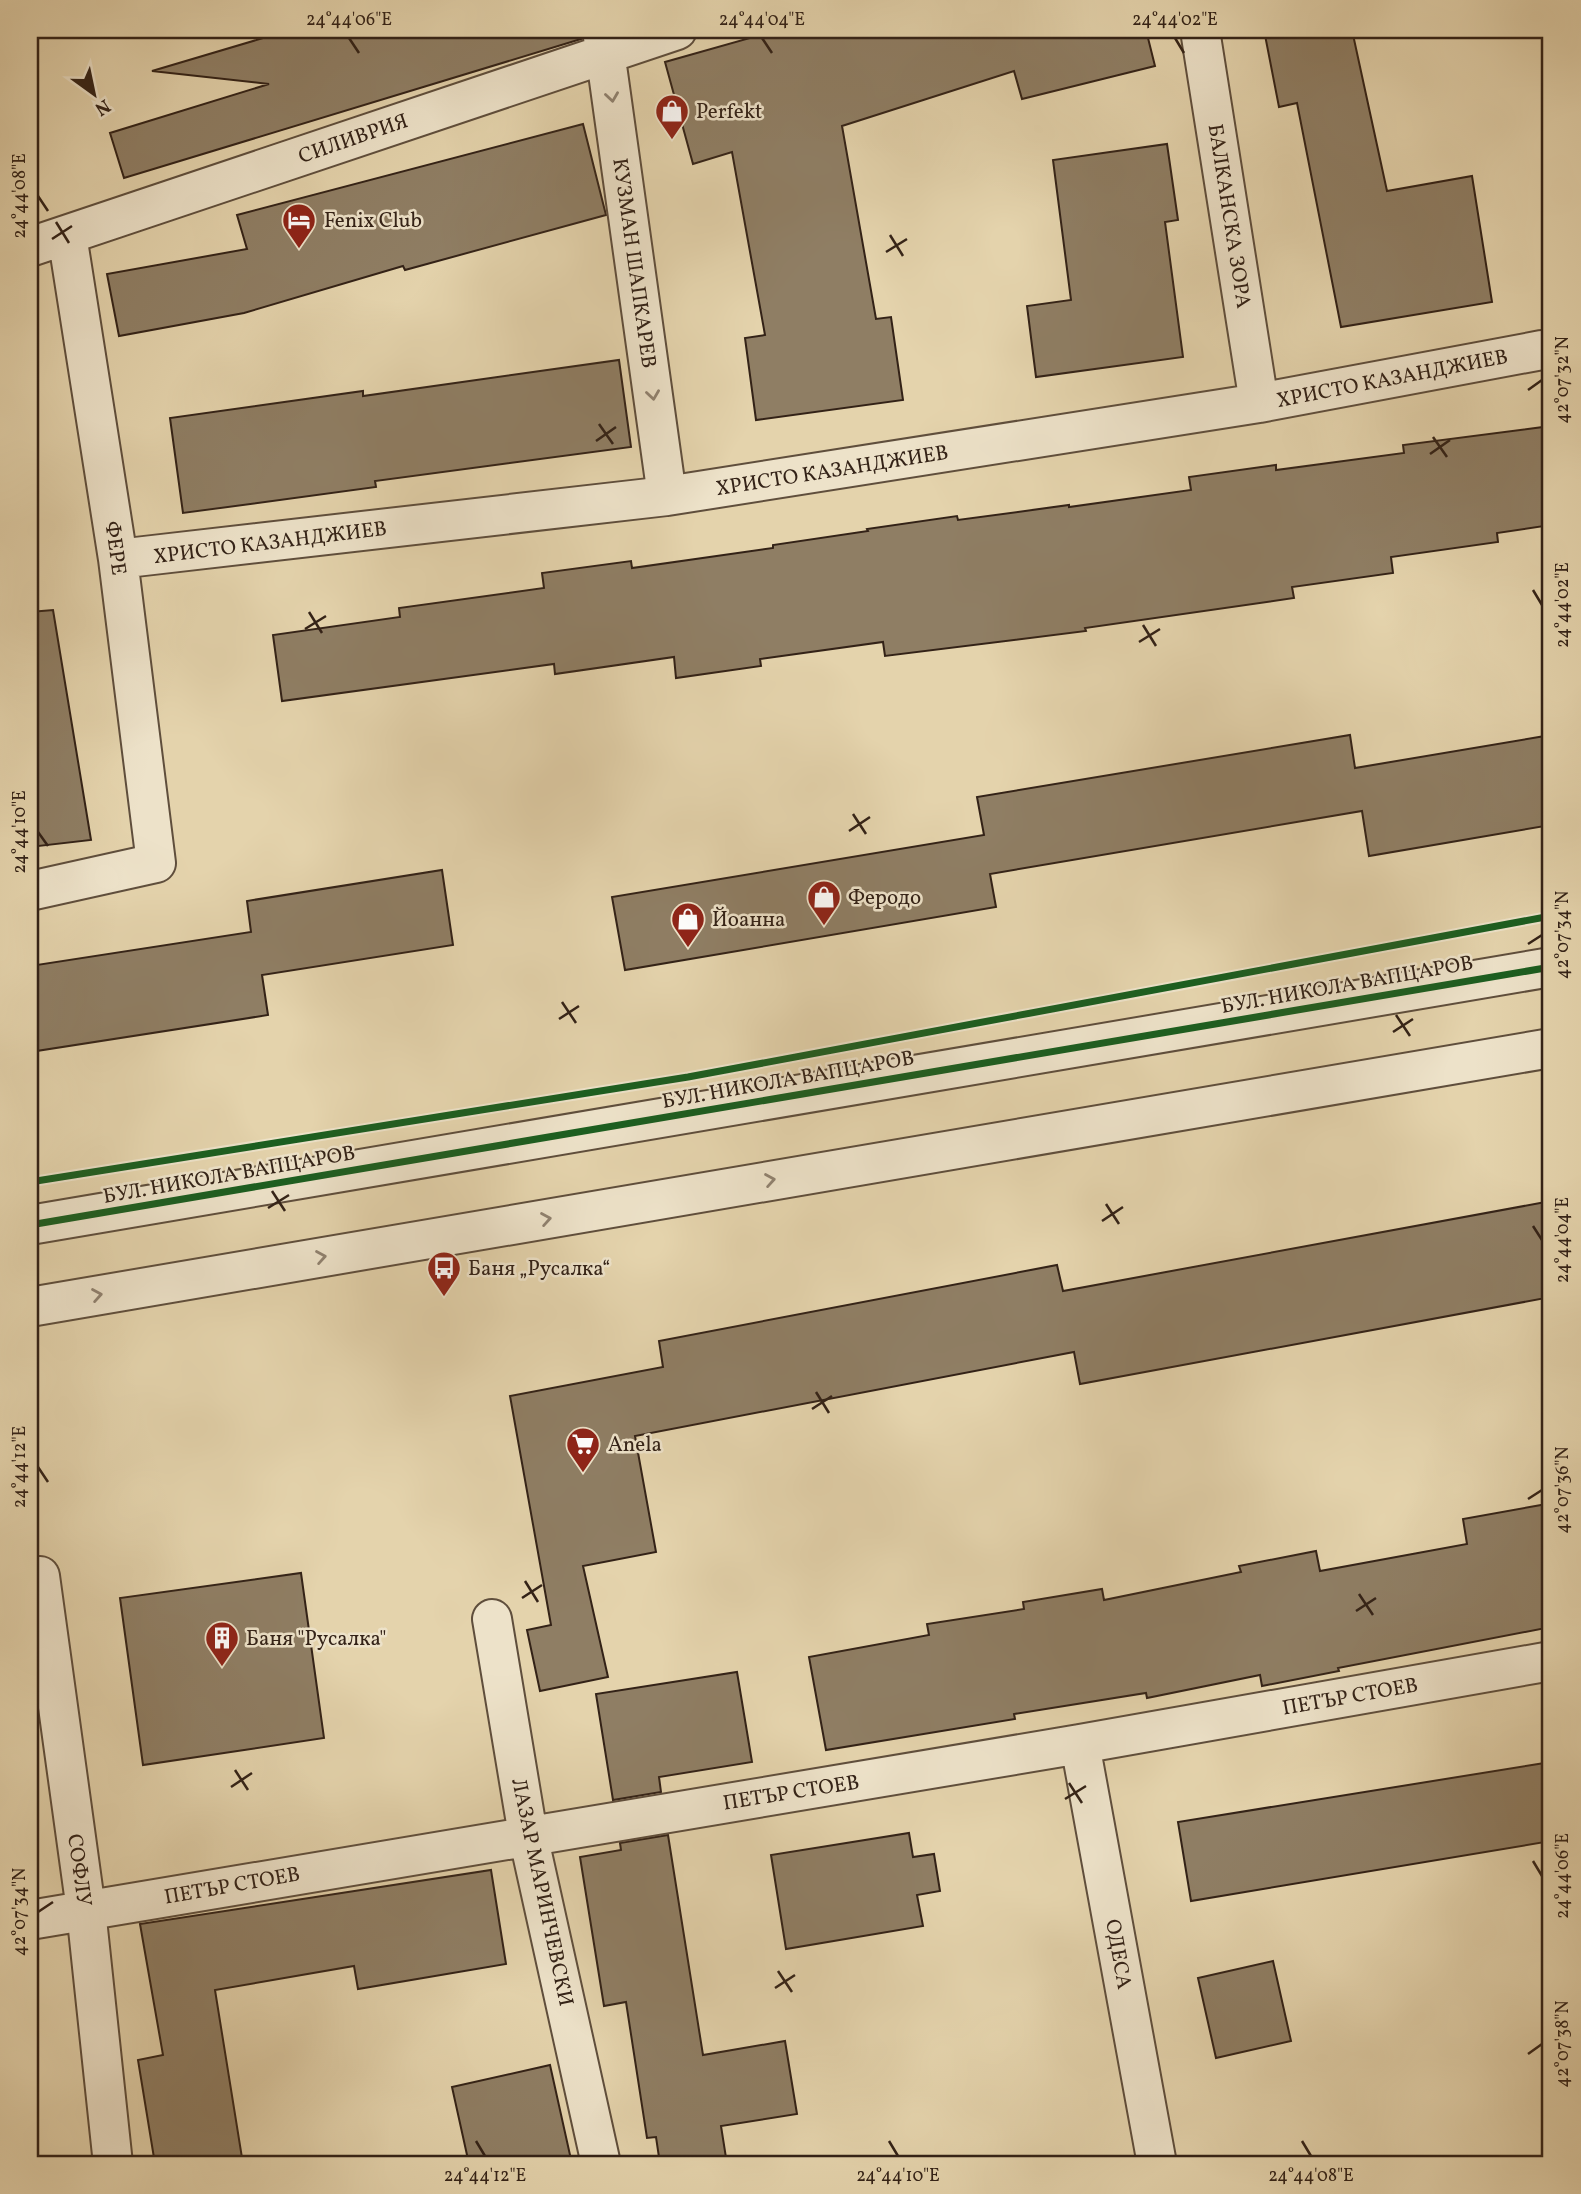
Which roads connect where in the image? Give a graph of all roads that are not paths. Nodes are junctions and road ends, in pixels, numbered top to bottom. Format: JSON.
{"nodes":[{"id":1,"x":677,"y":30,"type":"edge"},
{"id":2,"x":1200,"y":30,"type":"edge"},
{"id":3,"x":604,"y":41,"type":"edge"},
{"id":4,"x":67,"y":235,"type":"junction"},
{"id":5,"x":30,"y":247,"type":"edge"},
{"id":6,"x":1542,"y":350,"type":"dead end"},
{"id":7,"x":1259,"y":403,"type":"junction"},
{"id":8,"x":667,"y":496,"type":"junction"},
{"id":9,"x":118,"y":559,"type":"junction"},
{"id":10,"x":30,"y":891,"type":"edge"},
{"id":11,"x":1551,"y":967,"type":"edge"},
{"id":12,"x":1551,"y":1048,"type":"edge"},
{"id":13,"x":30,"y":1226,"type":"edge"},
{"id":14,"x":30,"y":1307,"type":"edge"},
{"id":15,"x":40,"y":1576,"type":"dead end"},
{"id":16,"x":492,"y":1619,"type":"dead end"},
{"id":17,"x":1551,"y":1661,"type":"edge"},
{"id":18,"x":1080,"y":1744,"type":"junction"},
{"id":19,"x":528,"y":1835,"type":"junction"},
{"id":20,"x":86,"y":1910,"type":"junction"},
{"id":21,"x":30,"y":1920,"type":"edge"},
{"id":22,"x":113,"y":2164,"type":"edge"},
{"id":23,"x":601,"y":2164,"type":"edge"},
{"id":24,"x":1157,"y":2164,"type":"edge"}],
"edges":[{"from":1,"to":3,"type":"street","name":"СИЛИВРИЯ"},
{"from":2,"to":7,"type":"street","name":"БАЛКАНСКА ЗОРА"},
{"from":3,"to":4,"type":"street","name":"СИЛИВРИЯ"},
{"from":3,"to":8,"type":"street","name":"КУЗМАН ШАПКАРЕВ","one_way":true},
{"from":4,"to":5,"type":"street","name":"СИЛИВРИЯ"},
{"from":4,"to":9,"type":"street","name":"ФЕРЕ"},
{"from":6,"to":7,"type":"street","name":"ХРИСТО КАЗАНДЖИЕВ"},
{"from":7,"to":8,"type":"street","name":"ХРИСТО КАЗАНДЖИЕВ"},
{"from":8,"to":9,"type":"street","name":"ХРИСТО КАЗАНДЖИЕВ"},
{"from":9,"to":10,"type":"street","name":"ФЕРЕ"},
{"from":11,"to":13,"type":"street","name":"БУЛ. НИКОЛА ВАПЦАРОВ"},
{"from":14,"to":12,"type":"street","one_way":true},
{"from":15,"to":20,"type":"street","name":"СОФЛУ"},
{"from":16,"to":19,"type":"street","name":"ЛАЗАР МАРИНЧЕВСКИ"},
{"from":17,"to":18,"type":"street","name":"ПЕТЪР СТОЕВ"},
{"from":18,"to":19,"type":"street","name":"ПЕТЪР СТОЕВ"},
{"from":18,"to":24,"type":"street","name":"ОДЕСА"},
{"from":19,"to":20,"type":"street","name":"ПЕТЪР СТОЕВ"},
{"from":19,"to":23,"type":"street","name":"ЛАЗАР МАРИНЧЕВСКИ"},
{"from":20,"to":21,"type":"street","name":"ПЕТЪР СТОЕВ"},
{"from":20,"to":22,"type":"street","name":"СОФЛУ"}]}
